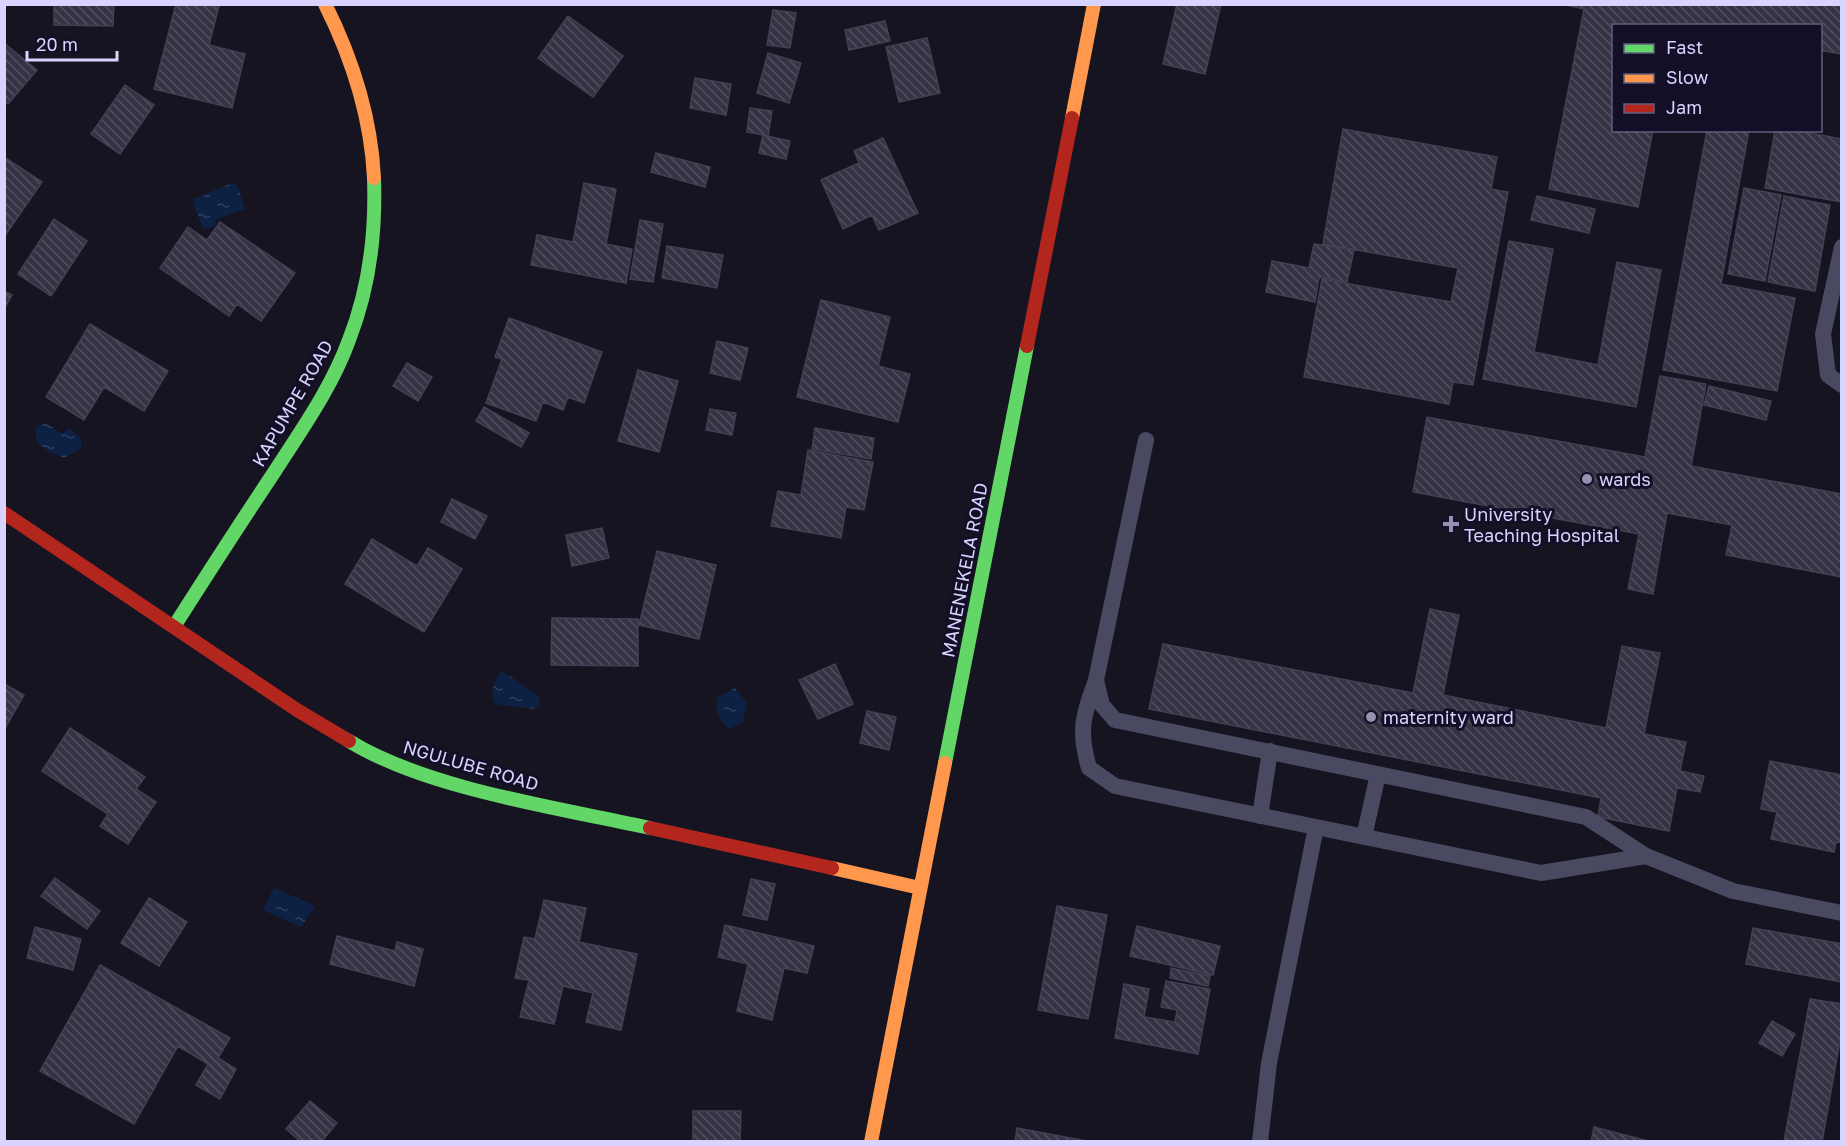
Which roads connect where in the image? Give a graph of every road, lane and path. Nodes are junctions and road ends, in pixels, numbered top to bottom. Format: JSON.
{"nodes":[{"id":1,"x":325,"y":4,"type":"edge"},
{"id":2,"x":1094,"y":4,"type":"edge"},
{"id":3,"x":1842,"y":247,"type":"edge"},
{"id":4,"x":1842,"y":385,"type":"edge"},
{"id":5,"x":1146,"y":440,"type":"dead end"},
{"id":6,"x":4,"y":513,"type":"edge"},
{"id":7,"x":174,"y":625,"type":"junction"},
{"id":8,"x":1096,"y":680,"type":"junction"},
{"id":9,"x":1270,"y":752,"type":"junction"},
{"id":10,"x":1378,"y":774,"type":"junction"},
{"id":11,"x":1260,"y":816,"type":"junction"},
{"id":12,"x":1316,"y":827,"type":"junction"},
{"id":13,"x":1364,"y":837,"type":"junction"},
{"id":14,"x":1647,"y":856,"type":"junction"},
{"id":15,"x":920,"y":888,"type":"junction"},
{"id":16,"x":1842,"y":913,"type":"edge"},
{"id":17,"x":1259,"y":1140,"type":"edge"},
{"id":18,"x":871,"y":1142,"type":"edge"}],
"edges":[{"from":1,"to":7,"type":"street","name":"KAPUMPE ROAD"},
{"from":2,"to":15,"type":"street","name":"MANENEKELA ROAD"},
{"from":3,"to":4,"type":"lane"},
{"from":5,"to":8,"type":"lane"},
{"from":6,"to":7,"type":"street","name":"NGULUBE ROAD"},
{"from":7,"to":15,"type":"street","name":"NGULUBE ROAD"},
{"from":8,"to":9,"type":"lane"},
{"from":8,"to":11,"type":"lane"},
{"from":9,"to":10,"type":"lane"},
{"from":9,"to":11,"type":"lane"},
{"from":10,"to":13,"type":"lane"},
{"from":10,"to":14,"type":"lane"},
{"from":11,"to":12,"type":"lane"},
{"from":12,"to":13,"type":"lane"},
{"from":12,"to":17,"type":"lane"},
{"from":13,"to":14,"type":"lane"},
{"from":14,"to":16,"type":"lane"},
{"from":15,"to":18,"type":"street","name":"MANENEKELA ROAD"}]}
